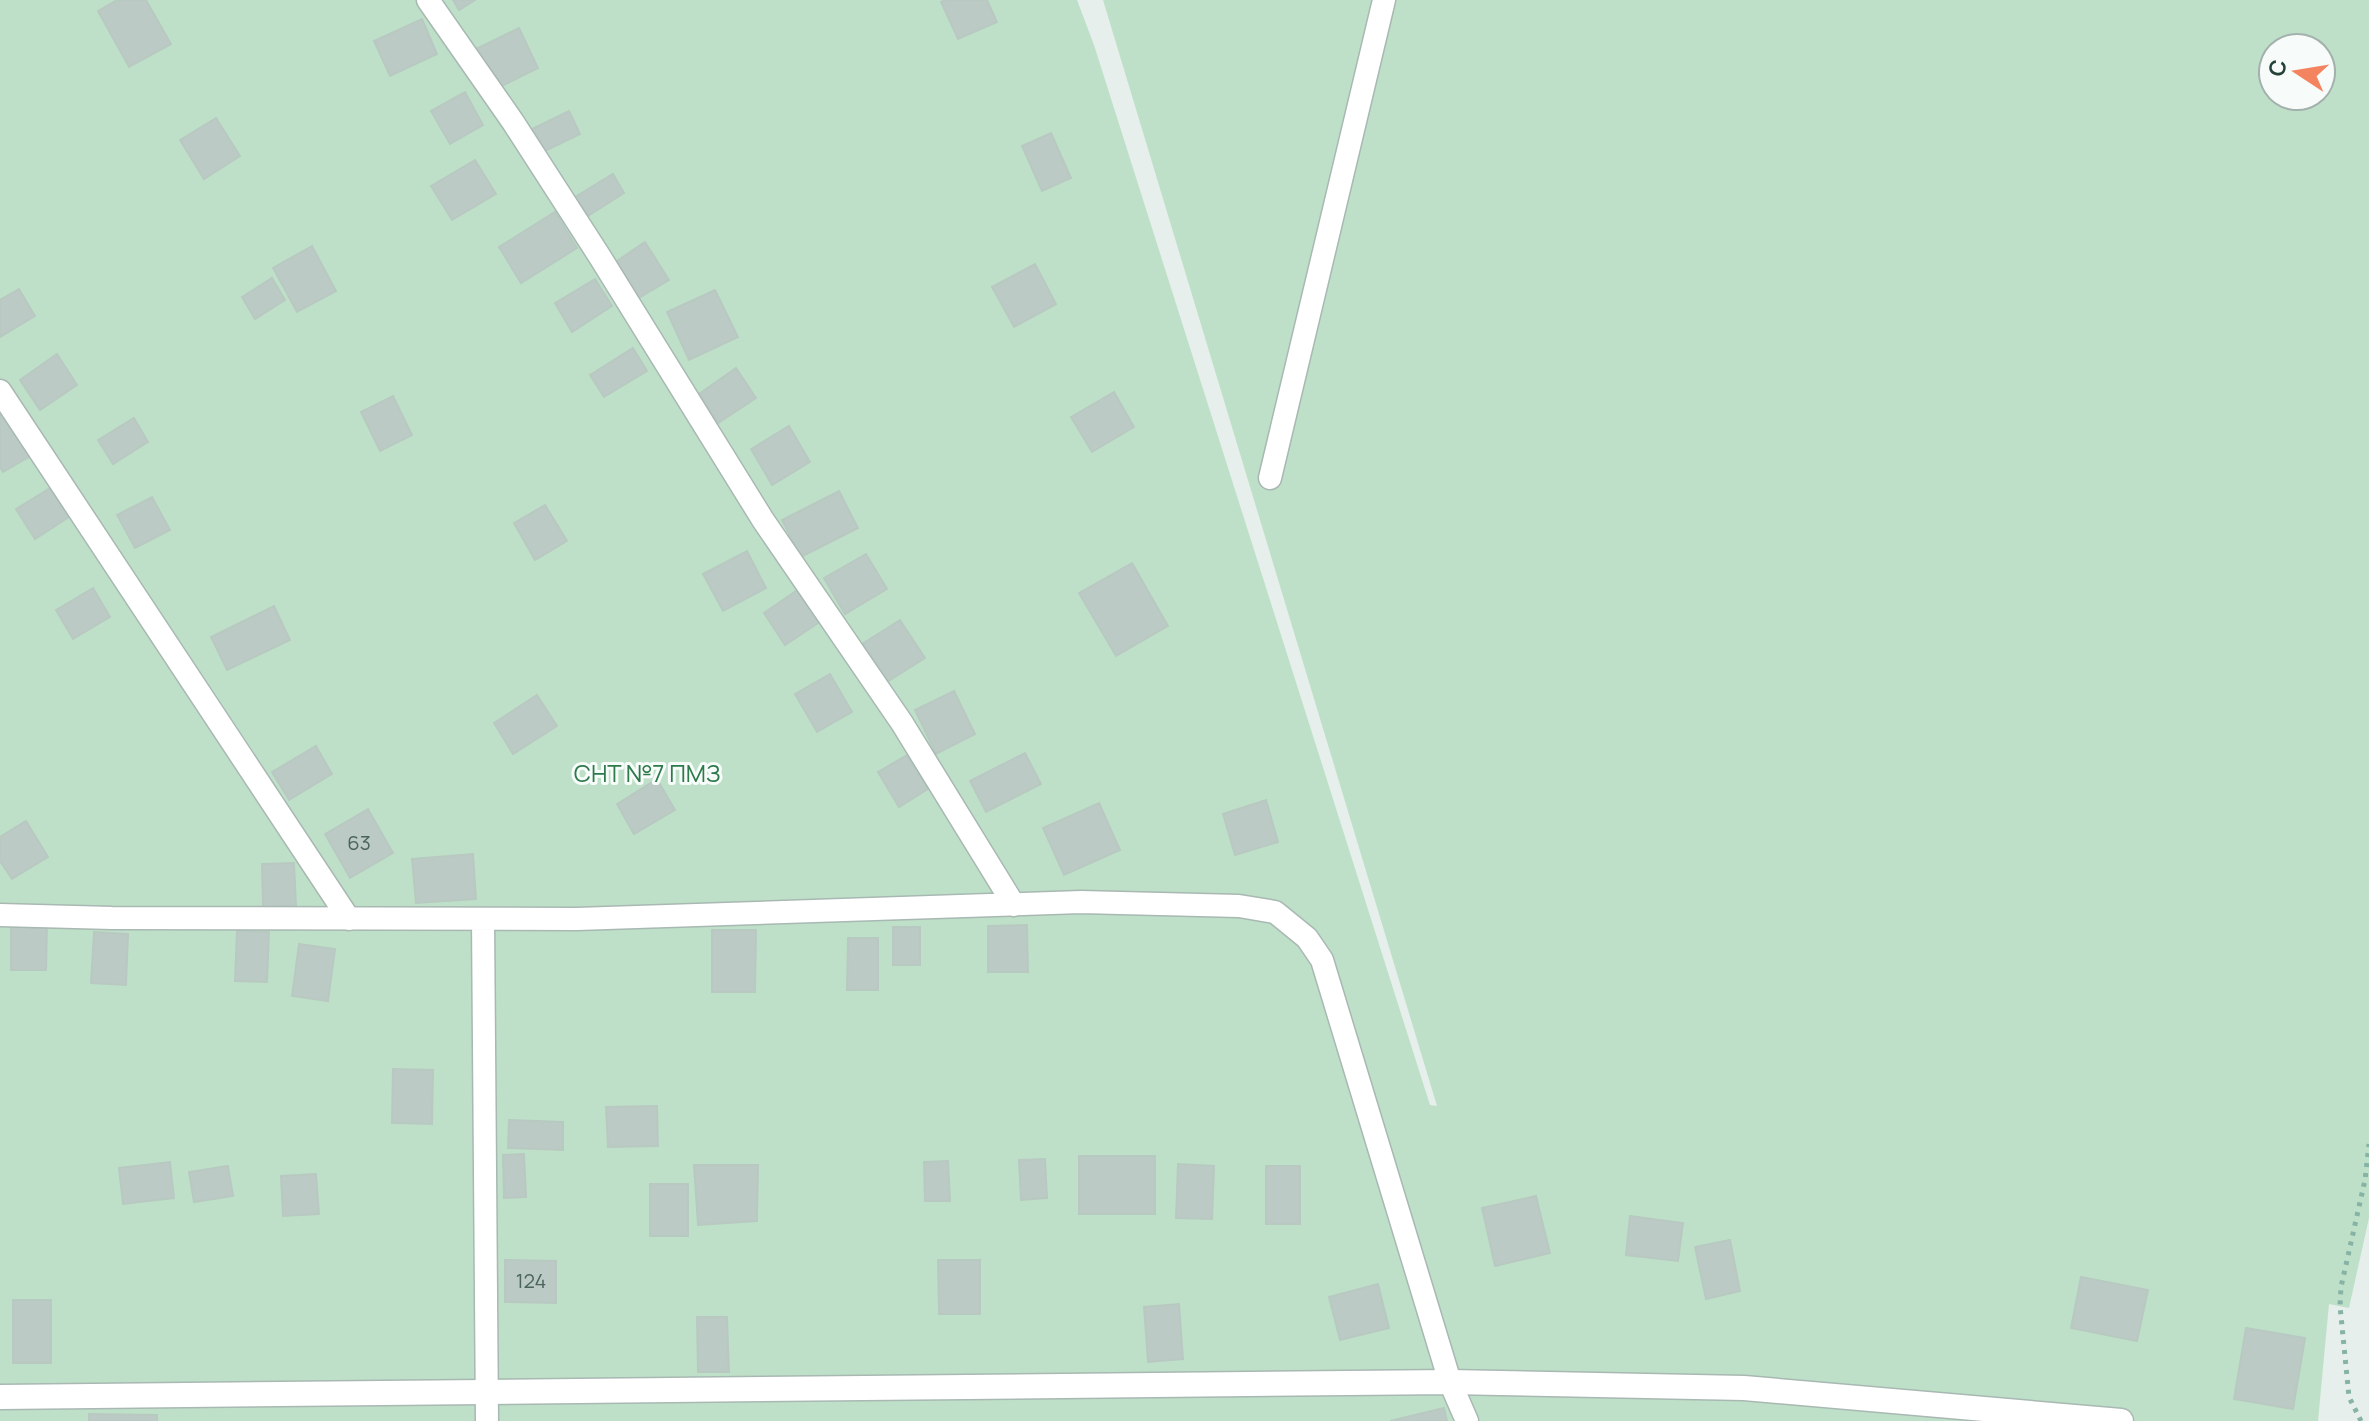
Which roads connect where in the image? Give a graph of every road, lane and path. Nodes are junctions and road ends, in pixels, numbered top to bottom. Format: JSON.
{"nodes":[{"id":1,"x":428,"y":0,"type":"edge"},
{"id":2,"x":1384,"y":0,"type":"edge"},
{"id":3,"x":0,"y":391,"type":"edge"},
{"id":4,"x":1270,"y":478,"type":"dead end"},
{"id":5,"x":1014,"y":905,"type":"junction"},
{"id":6,"x":4,"y":910,"type":"edge"},
{"id":7,"x":349,"y":919,"type":"junction"},
{"id":8,"x":483,"y":919,"type":"junction"},
{"id":9,"x":2369,"y":1144,"type":"edge"},
{"id":10,"x":1450,"y":1382,"type":"junction"},
{"id":11,"x":486,"y":1394,"type":"junction"},
{"id":12,"x":0,"y":1397,"type":"edge"},
{"id":13,"x":487,"y":1421,"type":"edge"},
{"id":14,"x":1467,"y":1421,"type":"edge"},
{"id":15,"x":2121,"y":1421,"type":"edge"},
{"id":16,"x":2361,"y":1421,"type":"edge"}],
"edges":[{"from":1,"to":5,"type":"lane"},
{"from":2,"to":4,"type":"lane"},
{"from":3,"to":7,"type":"lane"},
{"from":5,"to":8,"type":"lane"},
{"from":5,"to":10,"type":"lane"},
{"from":6,"to":7,"type":"lane"},
{"from":7,"to":8,"type":"lane"},
{"from":8,"to":11,"type":"lane"},
{"from":9,"to":16,"type":"path"},
{"from":10,"to":11,"type":"street"},
{"from":10,"to":14,"type":"lane"},
{"from":10,"to":15,"type":"street"},
{"from":11,"to":12,"type":"street"},
{"from":11,"to":13,"type":"lane"}]}
